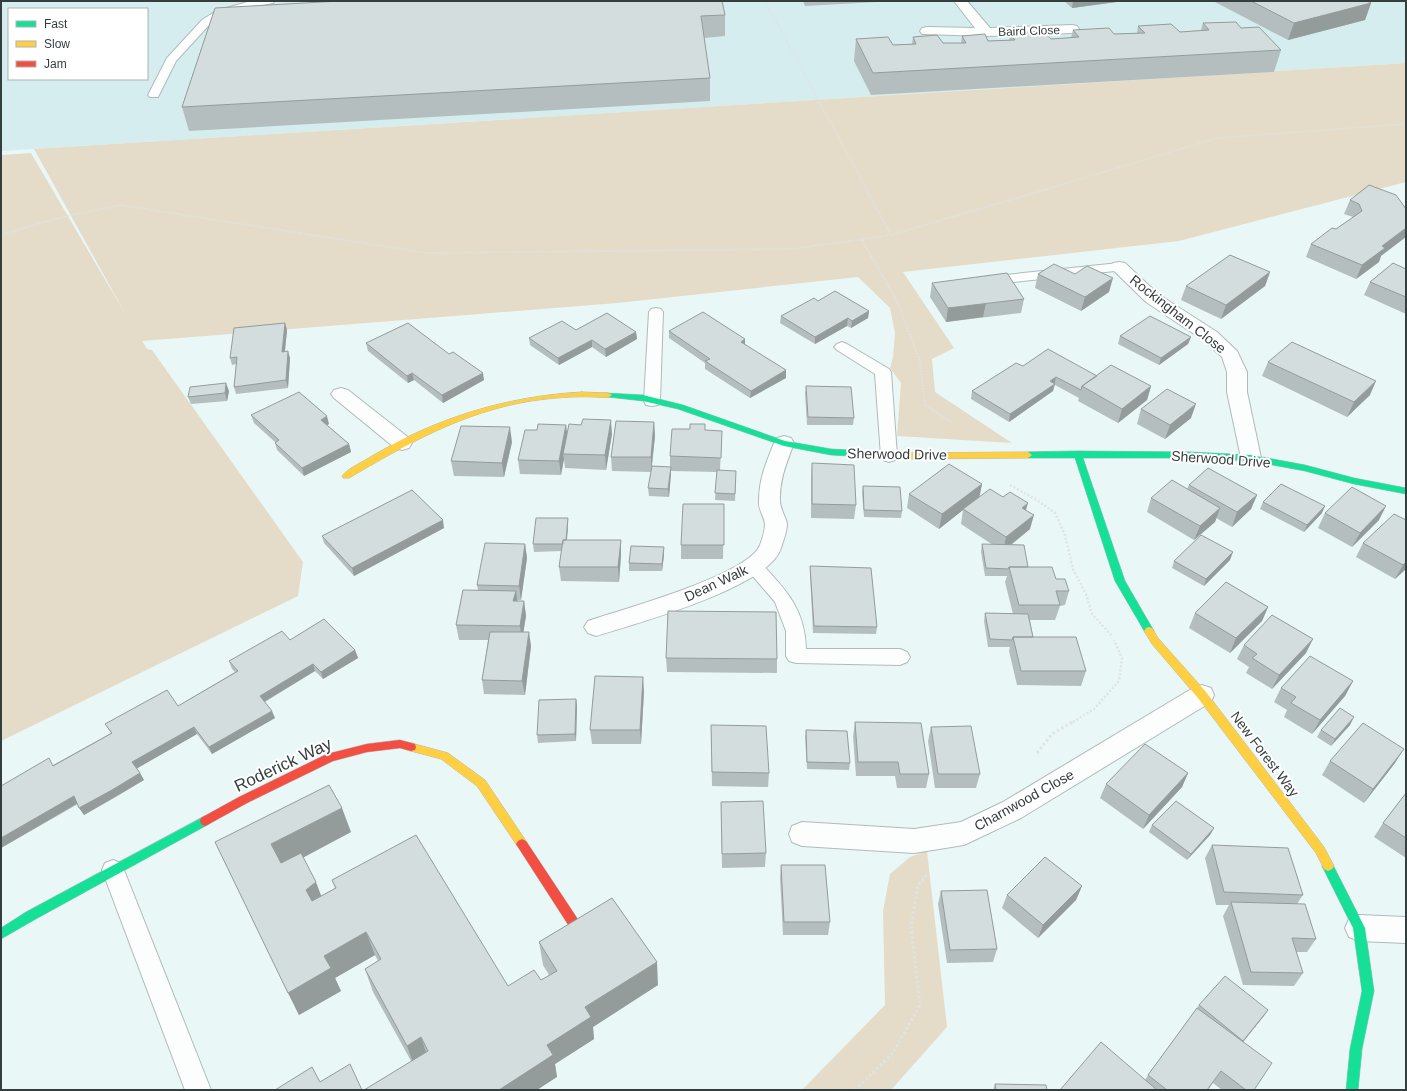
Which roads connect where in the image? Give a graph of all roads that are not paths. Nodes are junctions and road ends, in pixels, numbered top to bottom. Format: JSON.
{"nodes":[{"id":1,"x":269,"y":1,"type":"edge"},
{"id":2,"x":960,"y":1,"type":"edge"},
{"id":3,"x":1072,"y":29,"type":"edge"},
{"id":4,"x":926,"y":31,"type":"dead end"},
{"id":5,"x":986,"y":32,"type":"junction"},
{"id":6,"x":154,"y":95,"type":"dead end"},
{"id":7,"x":1118,"y":267,"type":"joint"},
{"id":8,"x":973,"y":282,"type":"edge"},
{"id":9,"x":656,"y":312,"type":"dead end"},
{"id":10,"x":842,"y":347,"type":"dead end"},
{"id":11,"x":341,"y":394,"type":"dead end"},
{"id":12,"x":652,"y":401,"type":"junction"},
{"id":13,"x":402,"y":443,"type":"junction"},
{"id":14,"x":784,"y":443,"type":"junction"},
{"id":15,"x":1078,"y":454,"type":"junction"},
{"id":16,"x":889,"y":456,"type":"junction"},
{"id":17,"x":1251,"y":458,"type":"junction"},
{"id":18,"x":346,"y":476,"type":"dead end"},
{"id":19,"x":1406,"y":491,"type":"edge"},
{"id":20,"x":753,"y":566,"type":"junction"},
{"id":21,"x":596,"y":627,"type":"dead end"},
{"id":22,"x":900,"y":657,"type":"dead end"},
{"id":23,"x":1202,"y":695,"type":"junction"},
{"id":24,"x":802,"y":834,"type":"dead end"},
{"id":25,"x":113,"y":870,"type":"junction"},
{"id":26,"x":573,"y":922,"type":"edge"},
{"id":27,"x":1359,"y":928,"type":"junction"},
{"id":28,"x":1406,"y":930,"type":"edge"},
{"id":29,"x":1,"y":934,"type":"edge"},
{"id":30,"x":198,"y":1090,"type":"edge"},
{"id":31,"x":1352,"y":1090,"type":"edge"}],
"edges":[{"from":1,"to":6,"type":"lane"},
{"from":2,"to":5,"type":"street","name":"Baird Close"},
{"from":3,"to":5,"type":"street","name":"Baird Close"},
{"from":4,"to":5,"type":"street","name":"Baird Close"},
{"from":7,"to":8,"type":"lane"},
{"from":7,"to":17,"type":"street","name":"Rockingham Close"},
{"from":9,"to":12,"type":"lane"},
{"from":10,"to":16,"type":"lane"},
{"from":11,"to":13,"type":"street"},
{"from":12,"to":13,"type":"street","name":"Sherwood Drive"},
{"from":12,"to":14,"type":"street","name":"Sherwood Drive"},
{"from":13,"to":18,"type":"street","name":"Sherwood Drive"},
{"from":14,"to":16,"type":"street","name":"Sherwood Drive"},
{"from":14,"to":20,"type":"street","name":"Dean Walk"},
{"from":15,"to":16,"type":"street","name":"Sherwood Drive"},
{"from":15,"to":17,"type":"street","name":"Sherwood Drive"},
{"from":15,"to":23,"type":"street","name":"New Forest Way"},
{"from":17,"to":19,"type":"street","name":"Sherwood Drive"},
{"from":20,"to":21,"type":"street","name":"Dean Walk"},
{"from":20,"to":22,"type":"lane"},
{"from":23,"to":24,"type":"street","name":"Charnwood Close"},
{"from":23,"to":27,"type":"street","name":"New Forest Way"},
{"from":25,"to":26,"type":"street","name":"Roderick Way"},
{"from":25,"to":29,"type":"street","name":"Roderick Way"},
{"from":25,"to":30,"type":"lane"},
{"from":27,"to":28,"type":"street"},
{"from":27,"to":31,"type":"street","name":"New Forest Way"}]}
